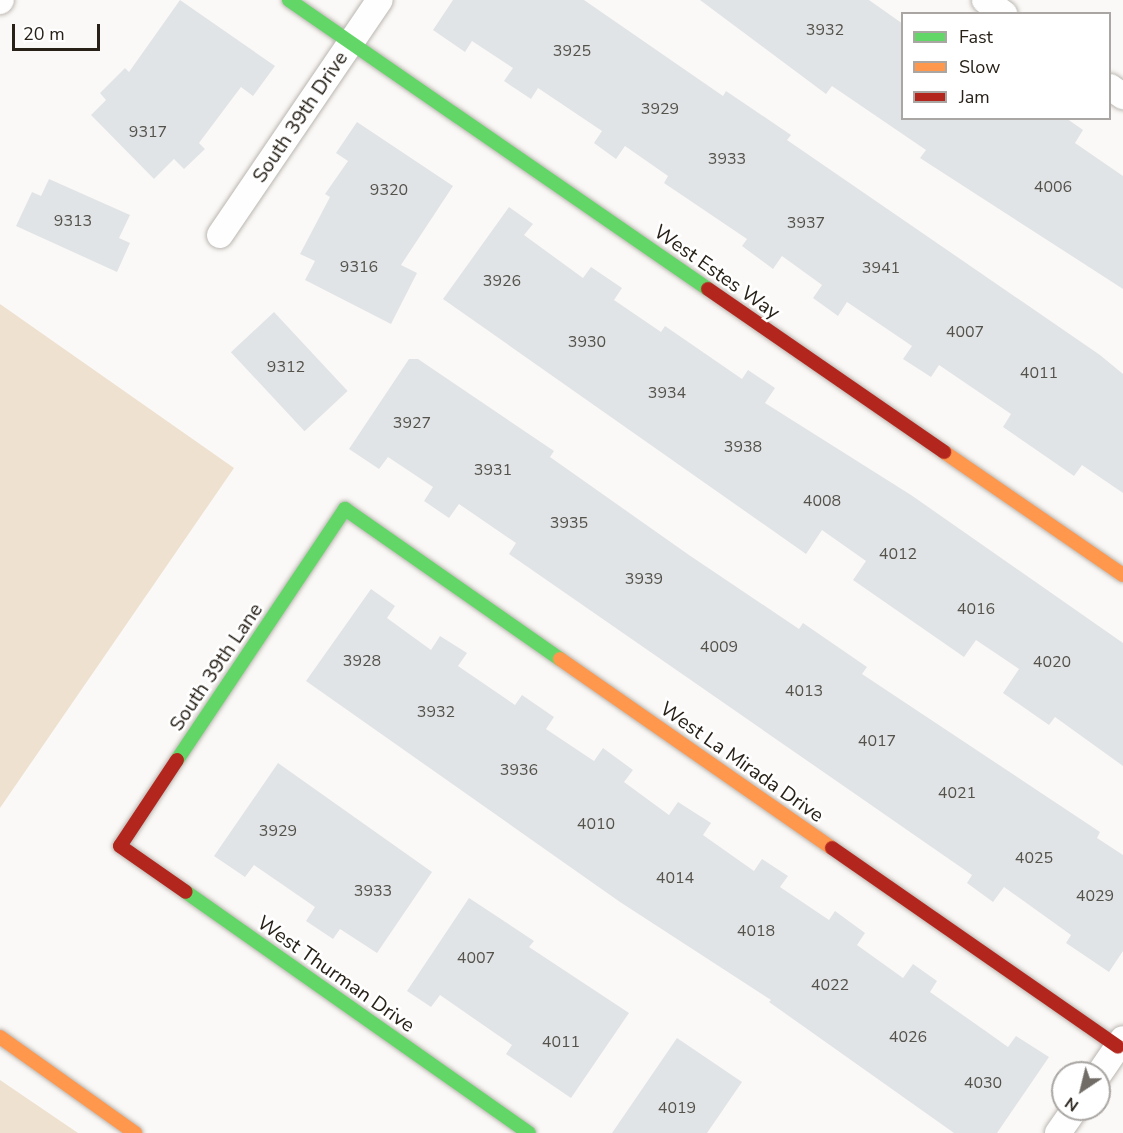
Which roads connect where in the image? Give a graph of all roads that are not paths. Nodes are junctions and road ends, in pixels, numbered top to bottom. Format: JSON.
{"nodes":[{"id":1,"x":289,"y":0,"type":"edge"},
{"id":2,"x":380,"y":0,"type":"edge"},
{"id":3,"x":985,"y":0,"type":"edge"},
{"id":4,"x":1001,"y":12,"type":"edge"},
{"id":5,"x":350,"y":43,"type":"junction"},
{"id":6,"x":220,"y":235,"type":"dead end"},
{"id":7,"x":345,"y":509,"type":"joint"},
{"id":8,"x":1123,"y":575,"type":"edge"},
{"id":9,"x":120,"y":846,"type":"joint"},
{"id":10,"x":0,"y":1037,"type":"edge"},
{"id":11,"x":1120,"y":1043,"type":"edge"},
{"id":12,"x":1108,"y":1061,"type":"edge"},
{"id":13,"x":135,"y":1133,"type":"edge"},
{"id":14,"x":529,"y":1133,"type":"edge"}],
"edges":[{"from":1,"to":5,"type":"street","name":"West Estes Way"},
{"from":2,"to":5,"type":"street","name":"South 39th Drive"},
{"from":3,"to":4,"type":"street"},
{"from":5,"to":6,"type":"street","name":"South 39th Drive"},
{"from":5,"to":8,"type":"street","name":"West Estes Way"},
{"from":7,"to":9,"type":"street","name":"South 39th Lane"},
{"from":7,"to":11,"type":"street","name":"West La Mirada Drive"},
{"from":9,"to":14,"type":"street","name":"West Thurman Drive"},
{"from":10,"to":13,"type":"street"},
{"from":11,"to":12,"type":"street"}]}
